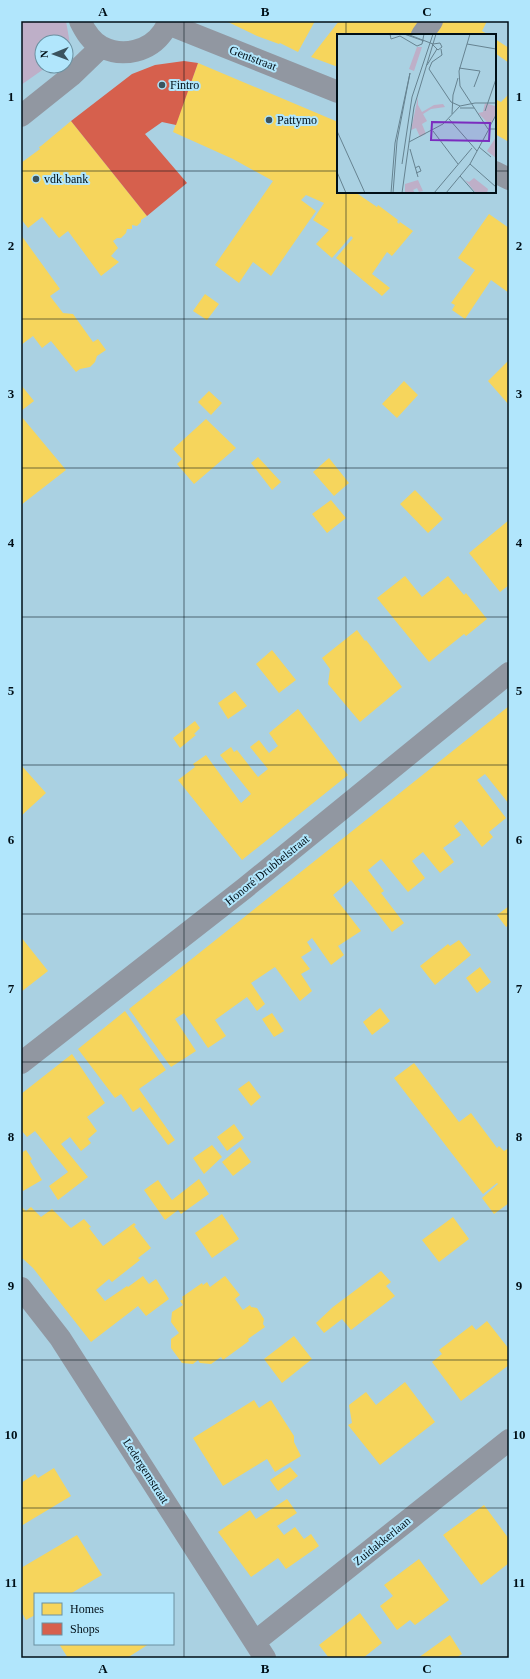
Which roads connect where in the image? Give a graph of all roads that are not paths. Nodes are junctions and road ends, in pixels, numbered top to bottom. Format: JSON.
{"nodes":[{"id":1,"x":80,"y":21,"type":"edge"},
{"id":2,"x":432,"y":21,"type":"edge"},
{"id":3,"x":168,"y":23,"type":"edge"},
{"id":4,"x":423,"y":34,"type":"edge"},
{"id":5,"x":101,"y":47,"type":"junction"},
{"id":6,"x":337,"y":92,"type":"edge"},
{"id":7,"x":21,"y":116,"type":"edge"},
{"id":8,"x":496,"y":172,"type":"edge"},
{"id":9,"x":509,"y":179,"type":"edge"},
{"id":10,"x":509,"y":673,"type":"edge"},
{"id":11,"x":21,"y":1063,"type":"edge"},
{"id":12,"x":21,"y":1288,"type":"edge"},
{"id":13,"x":509,"y":1440,"type":"edge"},
{"id":14,"x":261,"y":1650,"type":"edge"}],
"edges":[{"from":1,"to":5,"type":"street"},
{"from":2,"to":4,"type":"street"},
{"from":3,"to":5,"type":"street"},
{"from":3,"to":6,"type":"street","name":"Gentstraat"},
{"from":5,"to":7,"type":"street"},
{"from":8,"to":9,"type":"street"},
{"from":10,"to":11,"type":"street","name":"Honoré Drubbelstraat"},
{"from":12,"to":14,"type":"street","name":"Ledergemstraat"},
{"from":13,"to":14,"type":"street","name":"Zuidakkerlaan"}]}
